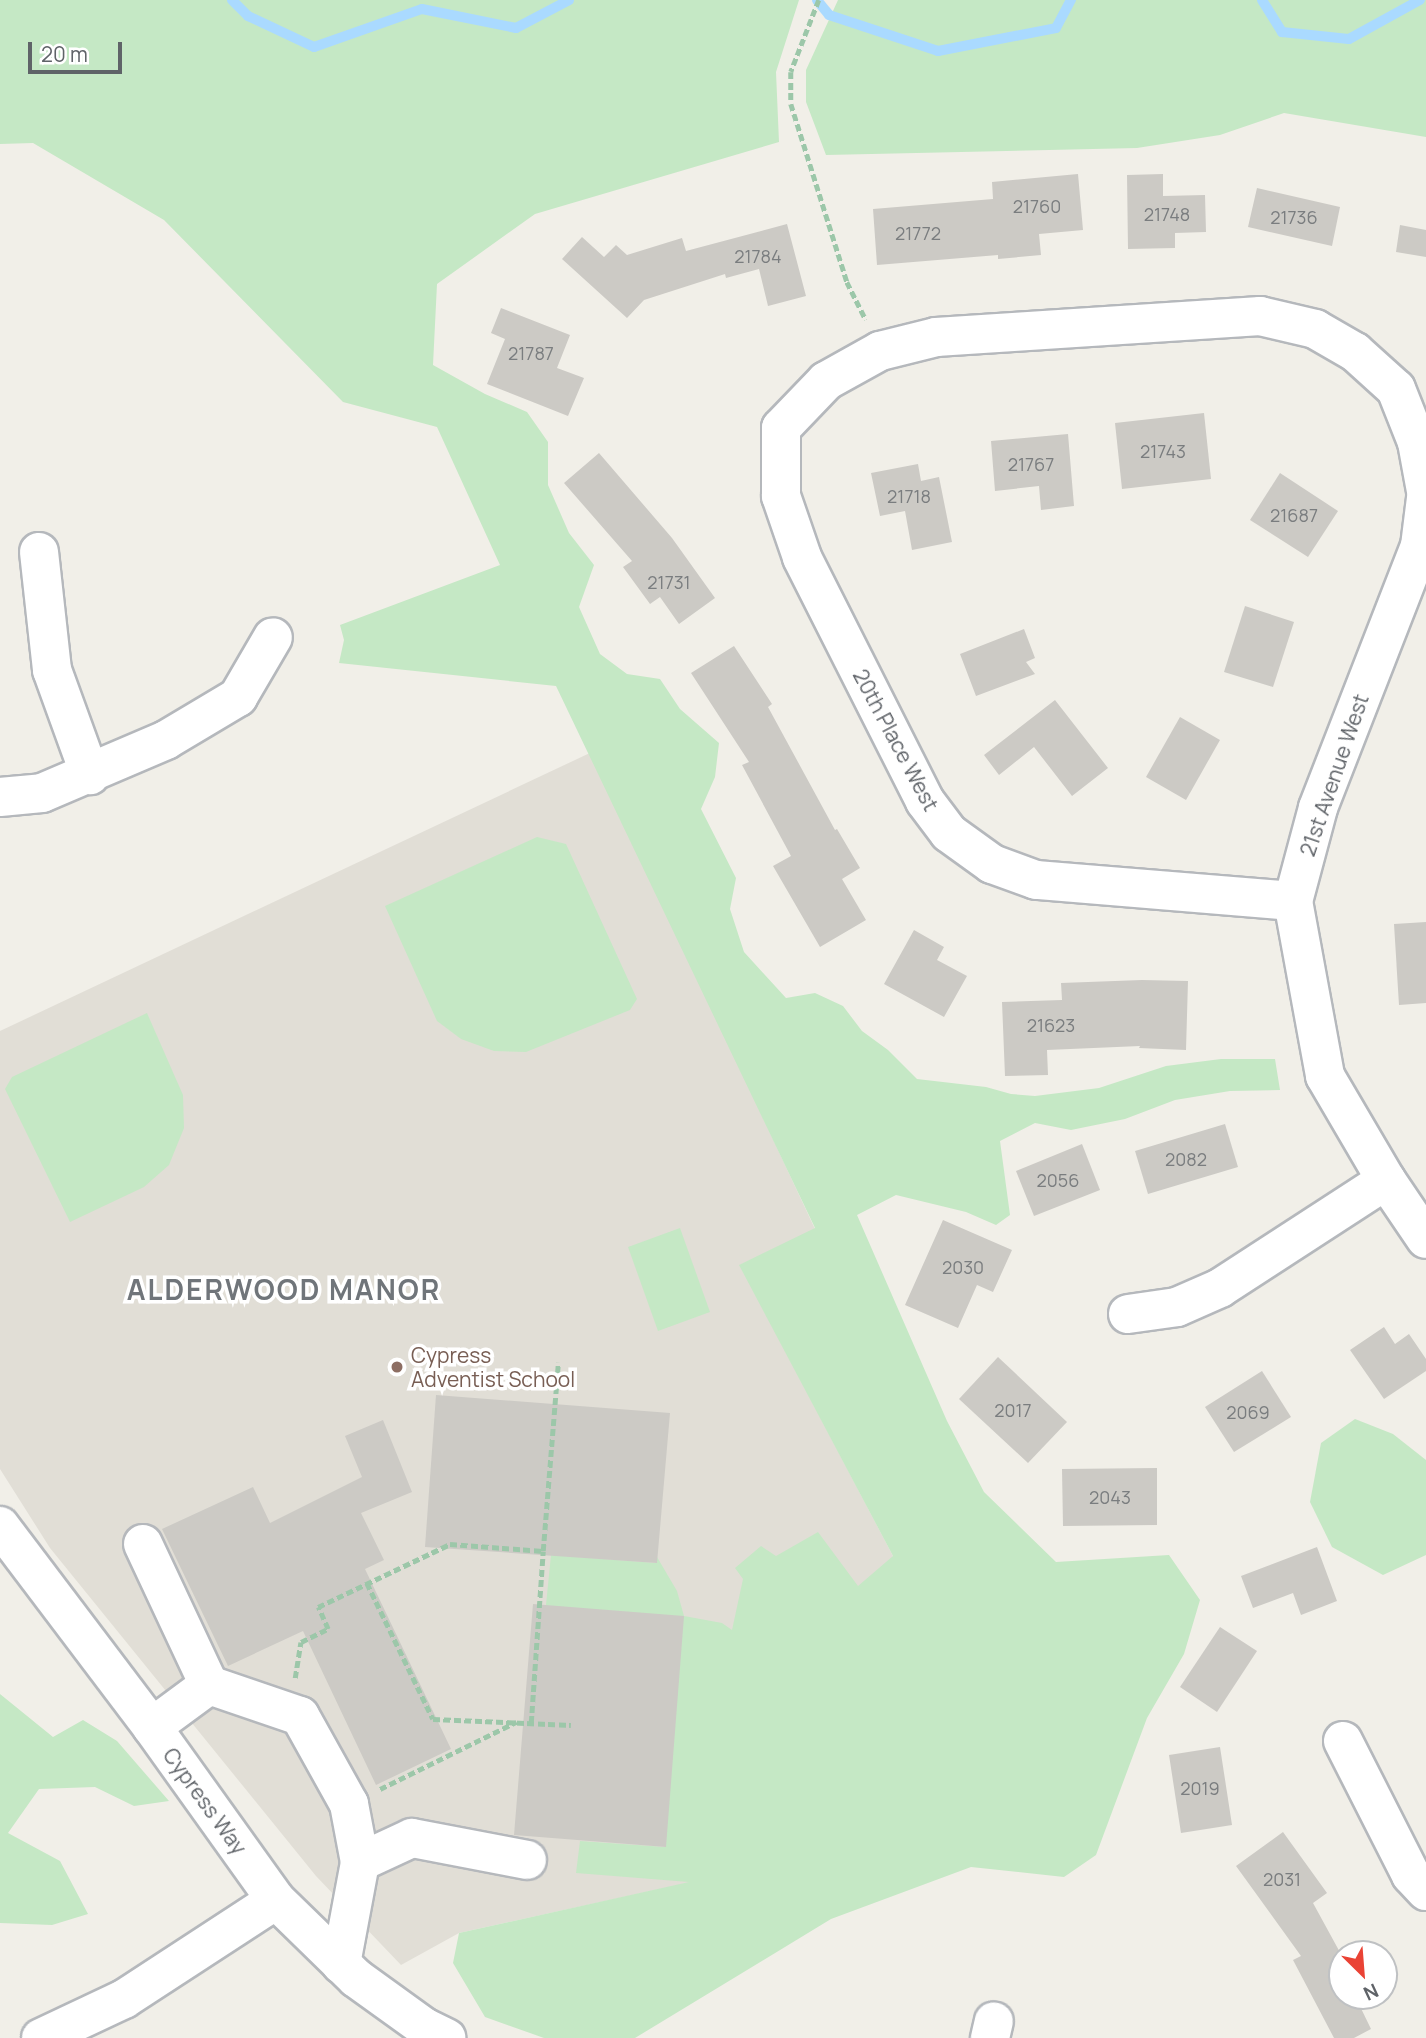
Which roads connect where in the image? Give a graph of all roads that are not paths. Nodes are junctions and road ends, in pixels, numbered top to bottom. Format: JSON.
{"nodes":[{"id":1,"x":1426,"y":491,"type":"edge"},
{"id":2,"x":1426,"y":498,"type":"edge"},
{"id":3,"x":39,"y":552,"type":"dead end"},
{"id":4,"x":273,"y":636,"type":"dead end"},
{"id":5,"x":90,"y":775,"type":"junction"},
{"id":6,"x":0,"y":797,"type":"edge"},
{"id":7,"x":1293,"y":901,"type":"junction"},
{"id":8,"x":1385,"y":1180,"type":"junction"},
{"id":9,"x":1426,"y":1239,"type":"edge"},
{"id":10,"x":1128,"y":1314,"type":"dead end"},
{"id":11,"x":0,"y":1526,"type":"edge"},
{"id":12,"x":143,"y":1544,"type":"dead end"},
{"id":13,"x":209,"y":1685,"type":"junction"},
{"id":14,"x":152,"y":1727,"type":"junction"},
{"id":15,"x":1343,"y":1741,"type":"dead end"},
{"id":16,"x":527,"y":1860,"type":"dead end"},
{"id":17,"x":360,"y":1862,"type":"junction"},
{"id":18,"x":1426,"y":1891,"type":"edge"},
{"id":19,"x":276,"y":1900,"type":"junction"},
{"id":20,"x":341,"y":1964,"type":"junction"},
{"id":21,"x":41,"y":2038,"type":"edge"},
{"id":22,"x":447,"y":2038,"type":"edge"}],
"edges":[{"from":1,"to":7,"type":"street","name":"20th Place West"},
{"from":2,"to":7,"type":"street","name":"21st Avenue West"},
{"from":3,"to":5,"type":"street"},
{"from":4,"to":5,"type":"street"},
{"from":5,"to":6,"type":"street"},
{"from":7,"to":8,"type":"street","name":"21st Avenue West"},
{"from":8,"to":9,"type":"street","name":"21st Avenue West"},
{"from":8,"to":10,"type":"street"},
{"from":11,"to":14,"type":"street","name":"Cypress Way"},
{"from":12,"to":13,"type":"street"},
{"from":13,"to":14,"type":"street"},
{"from":13,"to":17,"type":"street"},
{"from":14,"to":19,"type":"street","name":"Cypress Way"},
{"from":15,"to":18,"type":"street"},
{"from":16,"to":17,"type":"street"},
{"from":17,"to":20,"type":"street"},
{"from":19,"to":20,"type":"street","name":"Cypress Way"},
{"from":19,"to":21,"type":"street"},
{"from":20,"to":22,"type":"street","name":"Cypress Way"}]}
